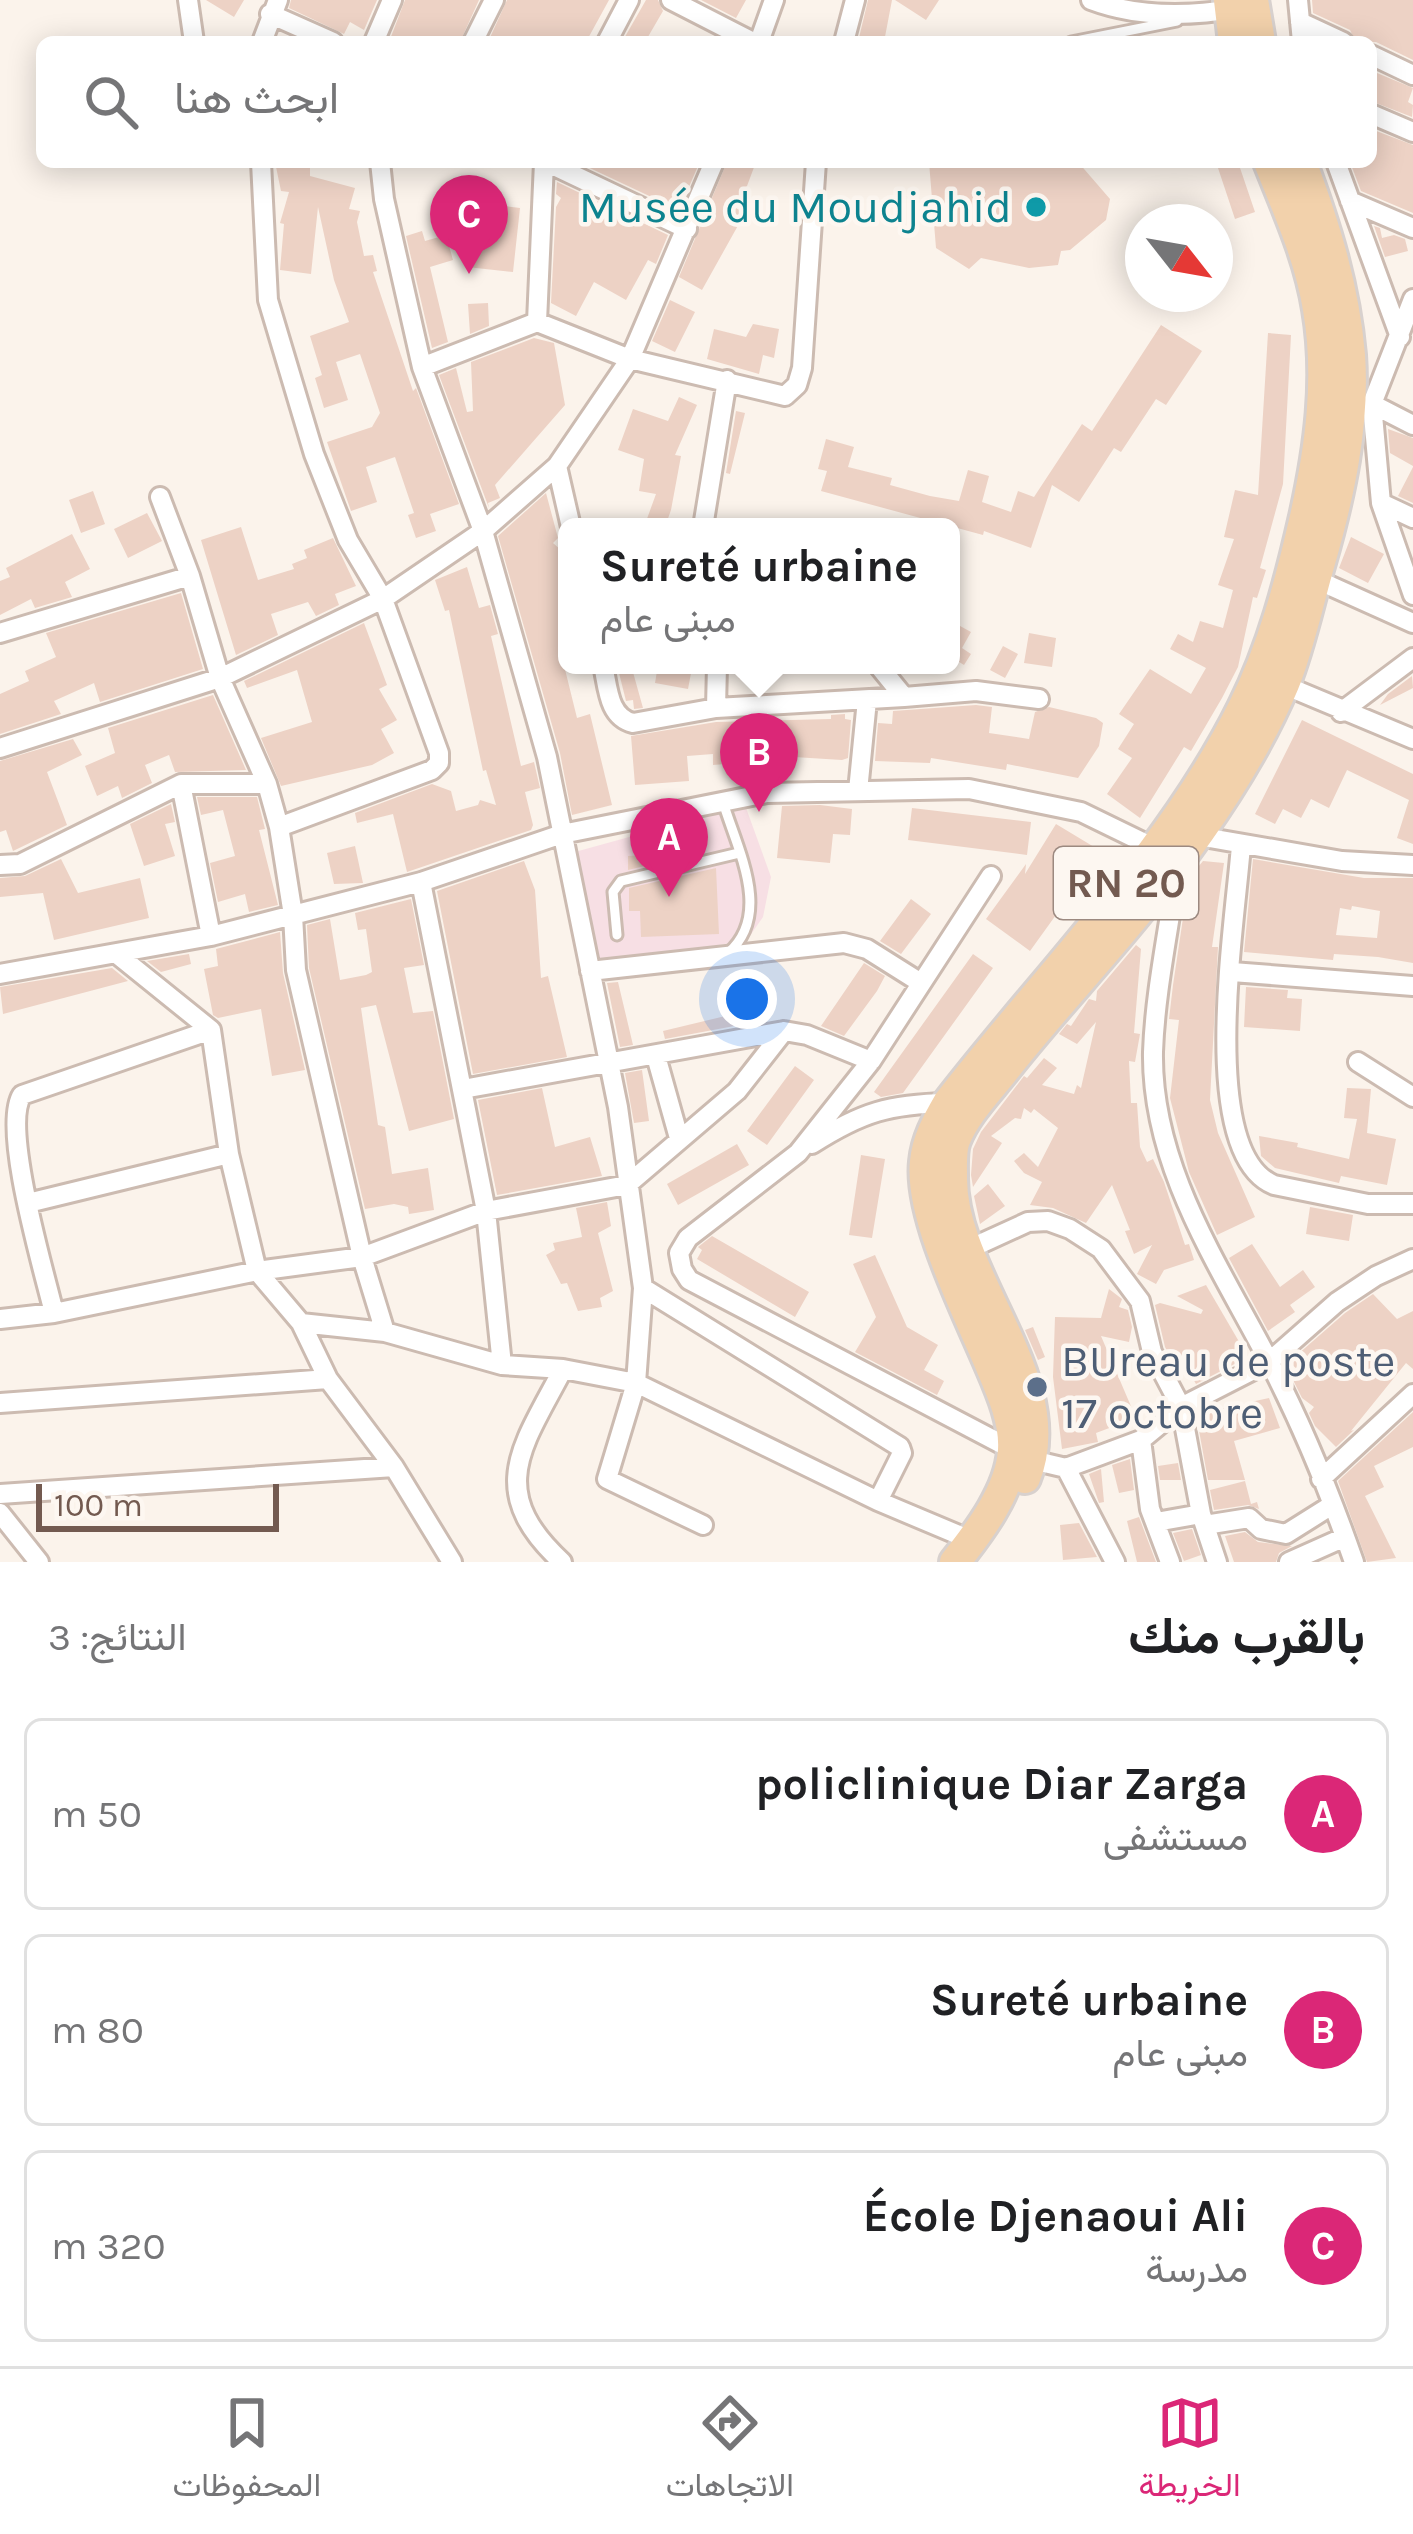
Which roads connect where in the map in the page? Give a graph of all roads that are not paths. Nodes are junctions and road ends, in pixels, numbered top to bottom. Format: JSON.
{"nodes":[{"id":1,"x":188,"y":0,"type":"edge"},
{"id":2,"x":392,"y":0,"type":"edge"},
{"id":3,"x":494,"y":0,"type":"edge"},
{"id":4,"x":629,"y":0,"type":"edge"},
{"id":5,"x":671,"y":0,"type":"edge"},
{"id":6,"x":774,"y":0,"type":"edge"},
{"id":7,"x":855,"y":0,"type":"edge"},
{"id":8,"x":1090,"y":0,"type":"edge"},
{"id":9,"x":1298,"y":0,"type":"edge"},
{"id":10,"x":1241,"y":4,"type":"edge"},
{"id":11,"x":274,"y":7,"type":"edge"},
{"id":12,"x":1194,"y":17,"type":"junction"},
{"id":13,"x":1301,"y":32,"type":"edge"},
{"id":14,"x":193,"y":36,"type":"edge"},
{"id":15,"x":264,"y":36,"type":"edge"},
{"id":16,"x":323,"y":36,"type":"edge"},
{"id":17,"x":377,"y":36,"type":"edge"},
{"id":18,"x":476,"y":36,"type":"edge"},
{"id":19,"x":610,"y":36,"type":"edge"},
{"id":20,"x":744,"y":36,"type":"edge"},
{"id":21,"x":759,"y":36,"type":"edge"},
{"id":22,"x":846,"y":36,"type":"edge"},
{"id":23,"x":1101,"y":36,"type":"edge"},
{"id":24,"x":1235,"y":36,"type":"edge"},
{"id":25,"x":1257,"y":36,"type":"edge"},
{"id":26,"x":1377,"y":58,"type":"edge"},
{"id":27,"x":1413,"y":75,"type":"edge"},
{"id":28,"x":1377,"y":116,"type":"edge"},
{"id":29,"x":1413,"y":131,"type":"edge"},
{"id":30,"x":260,"y":168,"type":"edge"},
{"id":31,"x":381,"y":168,"type":"edge"},
{"id":32,"x":545,"y":168,"type":"edge"},
{"id":33,"x":558,"y":168,"type":"edge"},
{"id":34,"x":712,"y":168,"type":"edge"},
{"id":35,"x":816,"y":168,"type":"edge"},
{"id":36,"x":1271,"y":168,"type":"edge"},
{"id":37,"x":1303,"y":168,"type":"edge"},
{"id":38,"x":1338,"y":168,"type":"edge"},
{"id":39,"x":1350,"y":201,"type":"junction"},
{"id":40,"x":1413,"y":228,"type":"edge"},
{"id":41,"x":687,"y":229,"type":"junction"},
{"id":42,"x":1413,"y":299,"type":"edge"},
{"id":43,"x":538,"y":322,"type":"junction"},
{"id":44,"x":1406,"y":328,"type":"edge"},
{"id":45,"x":630,"y":359,"type":"junction"},
{"id":46,"x":422,"y":367,"type":"junction"},
{"id":47,"x":727,"y":380,"type":"junction"},
{"id":48,"x":1372,"y":404,"type":"junction"},
{"id":49,"x":1413,"y":425,"type":"edge"},
{"id":50,"x":557,"y":466,"type":"junction"},
{"id":51,"x":160,"y":496,"type":"dead end"},
{"id":52,"x":1381,"y":503,"type":"junction"},
{"id":53,"x":569,"y":518,"type":"edge"},
{"id":54,"x":704,"y":518,"type":"edge"},
{"id":55,"x":1413,"y":518,"type":"edge"},
{"id":56,"x":483,"y":531,"type":"junction"},
{"id":57,"x":190,"y":576,"type":"junction"},
{"id":58,"x":1315,"y":579,"type":"junction"},
{"id":59,"x":1413,"y":595,"type":"edge"},
{"id":60,"x":382,"y":599,"type":"junction"},
{"id":61,"x":1413,"y":623,"type":"edge"},
{"id":62,"x":0,"y":633,"type":"edge"},
{"id":63,"x":1413,"y":658,"type":"edge"},
{"id":64,"x":605,"y":674,"type":"edge"},
{"id":65,"x":717,"y":674,"type":"edge"},
{"id":66,"x":885,"y":674,"type":"edge"},
{"id":67,"x":220,"y":678,"type":"junction"},
{"id":68,"x":1271,"y":679,"type":"junction"},
{"id":69,"x":904,"y":697,"type":"junction"},
{"id":70,"x":1039,"y":699,"type":"dead end"},
{"id":71,"x":867,"y":700,"type":"junction"},
{"id":72,"x":716,"y":708,"type":"junction"},
{"id":73,"x":1341,"y":712,"type":"junction"},
{"id":74,"x":1413,"y":739,"type":"edge"},
{"id":75,"x":0,"y":748,"type":"edge"},
{"id":76,"x":181,"y":784,"type":"junction"},
{"id":77,"x":267,"y":784,"type":"junction"},
{"id":78,"x":858,"y":791,"type":"junction"},
{"id":79,"x":723,"y":802,"type":"junction"},
{"id":80,"x":279,"y":827,"type":"junction"},
{"id":81,"x":562,"y":834,"type":"junction"},
{"id":82,"x":1198,"y":836,"type":"junction"},
{"id":83,"x":1241,"y":845,"type":"junction"},
{"id":84,"x":739,"y":854,"type":"junction"},
{"id":85,"x":1166,"y":854,"type":"junction"},
{"id":86,"x":0,"y":865,"type":"edge"},
{"id":87,"x":1413,"y":866,"type":"edge"},
{"id":88,"x":991,"y":876,"type":"dead end"},
{"id":89,"x":421,"y":882,"type":"junction"},
{"id":90,"x":293,"y":915,"type":"junction"},
{"id":91,"x":617,"y":935,"type":"dead end"},
{"id":92,"x":211,"y":936,"type":"junction"},
{"id":93,"x":118,"y":955,"type":"junction"},
{"id":94,"x":726,"y":955,"type":"junction"},
{"id":95,"x":590,"y":971,"type":"junction"},
{"id":96,"x":1232,"y":972,"type":"junction"},
{"id":97,"x":0,"y":974,"type":"edge"},
{"id":98,"x":921,"y":983,"type":"junction"},
{"id":99,"x":1413,"y":986,"type":"edge"},
{"id":100,"x":211,"y":1030,"type":"junction"},
{"id":101,"x":784,"y":1031,"type":"junction"},
{"id":102,"x":656,"y":1056,"type":"junction"},
{"id":103,"x":871,"y":1061,"type":"junction"},
{"id":104,"x":1358,"y":1062,"type":"dead end"},
{"id":105,"x":609,"y":1065,"type":"junction"},
{"id":106,"x":463,"y":1089,"type":"junction"},
{"id":107,"x":1413,"y":1097,"type":"edge"},
{"id":108,"x":949,"y":1103,"type":"junction"},
{"id":109,"x":679,"y":1138,"type":"junction"},
{"id":110,"x":798,"y":1153,"type":"junction"},
{"id":111,"x":229,"y":1154,"type":"junction"},
{"id":112,"x":627,"y":1185,"type":"junction"},
{"id":113,"x":28,"y":1203,"type":"junction"},
{"id":114,"x":1413,"y":1204,"type":"edge"},
{"id":115,"x":487,"y":1211,"type":"junction"},
{"id":116,"x":969,"y":1249,"type":"junction"},
{"id":117,"x":362,"y":1256,"type":"junction"},
{"id":118,"x":1413,"y":1259,"type":"edge"},
{"id":119,"x":257,"y":1271,"type":"junction"},
{"id":120,"x":643,"y":1288,"type":"junction"},
{"id":121,"x":54,"y":1313,"type":"junction"},
{"id":122,"x":0,"y":1319,"type":"edge"},
{"id":123,"x":301,"y":1323,"type":"junction"},
{"id":124,"x":386,"y":1332,"type":"junction"},
{"id":125,"x":1270,"y":1362,"type":"junction"},
{"id":126,"x":502,"y":1365,"type":"junction"},
{"id":127,"x":562,"y":1370,"type":"junction"},
{"id":128,"x":328,"y":1378,"type":"junction"},
{"id":129,"x":636,"y":1383,"type":"junction"},
{"id":130,"x":0,"y":1403,"type":"edge"},
{"id":131,"x":1411,"y":1403,"type":"edge"},
{"id":132,"x":1181,"y":1407,"type":"junction"},
{"id":133,"x":1141,"y":1440,"type":"junction"},
{"id":134,"x":1023,"y":1456,"type":"junction"},
{"id":135,"x":394,"y":1467,"type":"junction"},
{"id":136,"x":1066,"y":1468,"type":"junction"},
{"id":137,"x":1322,"y":1479,"type":"junction"},
{"id":138,"x":0,"y":1495,"type":"edge"},
{"id":139,"x":878,"y":1501,"type":"junction"},
{"id":140,"x":1332,"y":1505,"type":"junction"},
{"id":141,"x":0,"y":1513,"type":"edge"},
{"id":142,"x":1203,"y":1520,"type":"junction"},
{"id":143,"x":1156,"y":1522,"type":"junction"},
{"id":144,"x":703,"y":1525,"type":"dead end"},
{"id":145,"x":1345,"y":1537,"type":"junction"},
{"id":146,"x":969,"y":1555,"type":"edge"},
{"id":147,"x":39,"y":1562,"type":"edge"},
{"id":148,"x":452,"y":1562,"type":"edge"},
{"id":149,"x":562,"y":1562,"type":"edge"},
{"id":150,"x":1115,"y":1562,"type":"edge"},
{"id":151,"x":1170,"y":1562,"type":"edge"},
{"id":152,"x":1217,"y":1562,"type":"edge"},
{"id":153,"x":1289,"y":1562,"type":"edge"},
{"id":154,"x":1354,"y":1562,"type":"edge"}],
"edges":[{"from":1,"to":14,"type":"street"},
{"from":2,"to":17,"type":"street"},
{"from":3,"to":18,"type":"street"},
{"from":4,"to":19,"type":"street"},
{"from":5,"to":20,"type":"street"},
{"from":6,"to":21,"type":"street"},
{"from":7,"to":22,"type":"street"},
{"from":8,"to":12,"type":"street"},
{"from":9,"to":13,"type":"street"},
{"from":10,"to":12,"type":"street"},
{"from":10,"to":24,"type":"main road"},
{"from":10,"to":25,"type":"main road"},
{"from":11,"to":15,"type":"street"},
{"from":11,"to":16,"type":"street"},
{"from":12,"to":23,"type":"lane"},
{"from":26,"to":27,"type":"street"},
{"from":28,"to":29,"type":"street"},
{"from":30,"to":60,"type":"street"},
{"from":31,"to":46,"type":"street"},
{"from":32,"to":43,"type":"street"},
{"from":33,"to":41,"type":"street"},
{"from":34,"to":41,"type":"street"},
{"from":35,"to":47,"type":"street"},
{"from":36,"to":68,"type":"main road","number":"RN 20"},
{"from":37,"to":58,"type":"main road","number":"RN 20"},
{"from":38,"to":39,"type":"street"},
{"from":39,"to":40,"type":"street"},
{"from":39,"to":44,"type":"street"},
{"from":41,"to":45,"type":"street"},
{"from":42,"to":44,"type":"street"},
{"from":43,"to":45,"type":"street"},
{"from":43,"to":46,"type":"street"},
{"from":44,"to":48,"type":"street"},
{"from":45,"to":47,"type":"street"},
{"from":45,"to":50,"type":"street"},
{"from":46,"to":56,"type":"street"},
{"from":47,"to":54,"type":"street"},
{"from":48,"to":49,"type":"street"},
{"from":48,"to":52,"type":"street"},
{"from":50,"to":53,"type":"street"},
{"from":50,"to":56,"type":"street"},
{"from":51,"to":57,"type":"street"},
{"from":52,"to":55,"type":"street"},
{"from":52,"to":59,"type":"street"},
{"from":56,"to":60,"type":"street"},
{"from":56,"to":81,"type":"street"},
{"from":57,"to":62,"type":"street"},
{"from":57,"to":67,"type":"street"},
{"from":58,"to":61,"type":"street"},
{"from":58,"to":68,"type":"main road","number":"RN 20"},
{"from":60,"to":67,"type":"street"},
{"from":60,"to":80,"type":"street"},
{"from":63,"to":73,"type":"street"},
{"from":64,"to":72,"type":"street"},
{"from":65,"to":72,"type":"street"},
{"from":66,"to":69,"type":"street"},
{"from":67,"to":75,"type":"street"},
{"from":67,"to":77,"type":"street"},
{"from":68,"to":73,"type":"street"},
{"from":68,"to":82,"type":"main road","number":"RN 20"},
{"from":68,"to":85,"type":"main road","number":"RN 20"},
{"from":69,"to":70,"type":"street"},
{"from":69,"to":71,"type":"street"},
{"from":71,"to":72,"type":"street"},
{"from":71,"to":78,"type":"street"},
{"from":73,"to":74,"type":"street"},
{"from":76,"to":77,"type":"street"},
{"from":76,"to":86,"type":"street"},
{"from":76,"to":92,"type":"street"},
{"from":77,"to":80,"type":"street"},
{"from":78,"to":79,"type":"street"},
{"from":78,"to":85,"type":"street"},
{"from":79,"to":81,"type":"street"},
{"from":79,"to":84,"type":"lane"},
{"from":80,"to":90,"type":"street"},
{"from":81,"to":89,"type":"street"},
{"from":81,"to":95,"type":"street"},
{"from":82,"to":83,"type":"street"},
{"from":82,"to":85,"type":"main road","number":"RN 20"},
{"from":83,"to":87,"type":"street"},
{"from":83,"to":96,"type":"street"},
{"from":84,"to":91,"type":"lane"},
{"from":84,"to":94,"type":"lane"},
{"from":85,"to":108,"type":"main road","number":"RN 20"},
{"from":85,"to":116,"type":"main road","number":"RN 20"},
{"from":85,"to":125,"type":"street"},
{"from":88,"to":98,"type":"street"},
{"from":89,"to":90,"type":"street"},
{"from":89,"to":106,"type":"street"},
{"from":90,"to":92,"type":"street"},
{"from":90,"to":117,"type":"street"},
{"from":92,"to":93,"type":"street"},
{"from":93,"to":97,"type":"street"},
{"from":93,"to":100,"type":"street"},
{"from":94,"to":95,"type":"street"},
{"from":94,"to":98,"type":"street"},
{"from":95,"to":105,"type":"street"},
{"from":96,"to":99,"type":"street"},
{"from":96,"to":114,"type":"street"},
{"from":98,"to":103,"type":"street"},
{"from":100,"to":111,"type":"street"},
{"from":100,"to":113,"type":"street"},
{"from":101,"to":102,"type":"street"},
{"from":101,"to":103,"type":"street"},
{"from":101,"to":109,"type":"street"},
{"from":102,"to":105,"type":"street"},
{"from":102,"to":109,"type":"street"},
{"from":103,"to":110,"type":"street"},
{"from":104,"to":107,"type":"street"},
{"from":105,"to":106,"type":"street"},
{"from":105,"to":112,"type":"street"},
{"from":106,"to":115,"type":"street"},
{"from":108,"to":110,"type":"street"},
{"from":108,"to":134,"type":"main road","number":"RN 20"},
{"from":109,"to":112,"type":"street"},
{"from":110,"to":134,"type":"street"},
{"from":111,"to":113,"type":"street"},
{"from":111,"to":119,"type":"street"},
{"from":112,"to":115,"type":"street"},
{"from":112,"to":120,"type":"street"},
{"from":113,"to":121,"type":"street"},
{"from":115,"to":117,"type":"street"},
{"from":115,"to":126,"type":"street"},
{"from":116,"to":132,"type":"street"},
{"from":116,"to":134,"type":"main road","number":"RN 20"},
{"from":117,"to":119,"type":"street"},
{"from":117,"to":124,"type":"street"},
{"from":118,"to":125,"type":"street"},
{"from":119,"to":121,"type":"street"},
{"from":119,"to":123,"type":"street"},
{"from":120,"to":129,"type":"street"},
{"from":120,"to":139,"type":"street"},
{"from":121,"to":122,"type":"street"},
{"from":123,"to":124,"type":"street"},
{"from":123,"to":128,"type":"street"},
{"from":124,"to":126,"type":"street"},
{"from":125,"to":132,"type":"street"},
{"from":125,"to":137,"type":"street"},
{"from":126,"to":127,"type":"street"},
{"from":127,"to":129,"type":"street"},
{"from":127,"to":149,"type":"street"},
{"from":128,"to":130,"type":"street"},
{"from":128,"to":135,"type":"street"},
{"from":129,"to":139,"type":"street"},
{"from":129,"to":144,"type":"street"},
{"from":131,"to":137,"type":"street"},
{"from":132,"to":133,"type":"street"},
{"from":132,"to":142,"type":"street"},
{"from":133,"to":136,"type":"street"},
{"from":133,"to":143,"type":"street"},
{"from":134,"to":136,"type":"street"},
{"from":134,"to":146,"type":"main road","number":"RN 20"},
{"from":135,"to":138,"type":"street"},
{"from":135,"to":148,"type":"street"},
{"from":136,"to":150,"type":"street"},
{"from":137,"to":140,"type":"street"},
{"from":139,"to":146,"type":"street"},
{"from":140,"to":142,"type":"street"},
{"from":140,"to":145,"type":"street"},
{"from":141,"to":147,"type":"street"},
{"from":142,"to":143,"type":"street"},
{"from":142,"to":152,"type":"street"},
{"from":143,"to":151,"type":"street"},
{"from":145,"to":153,"type":"street"},
{"from":145,"to":154,"type":"street"}]}
